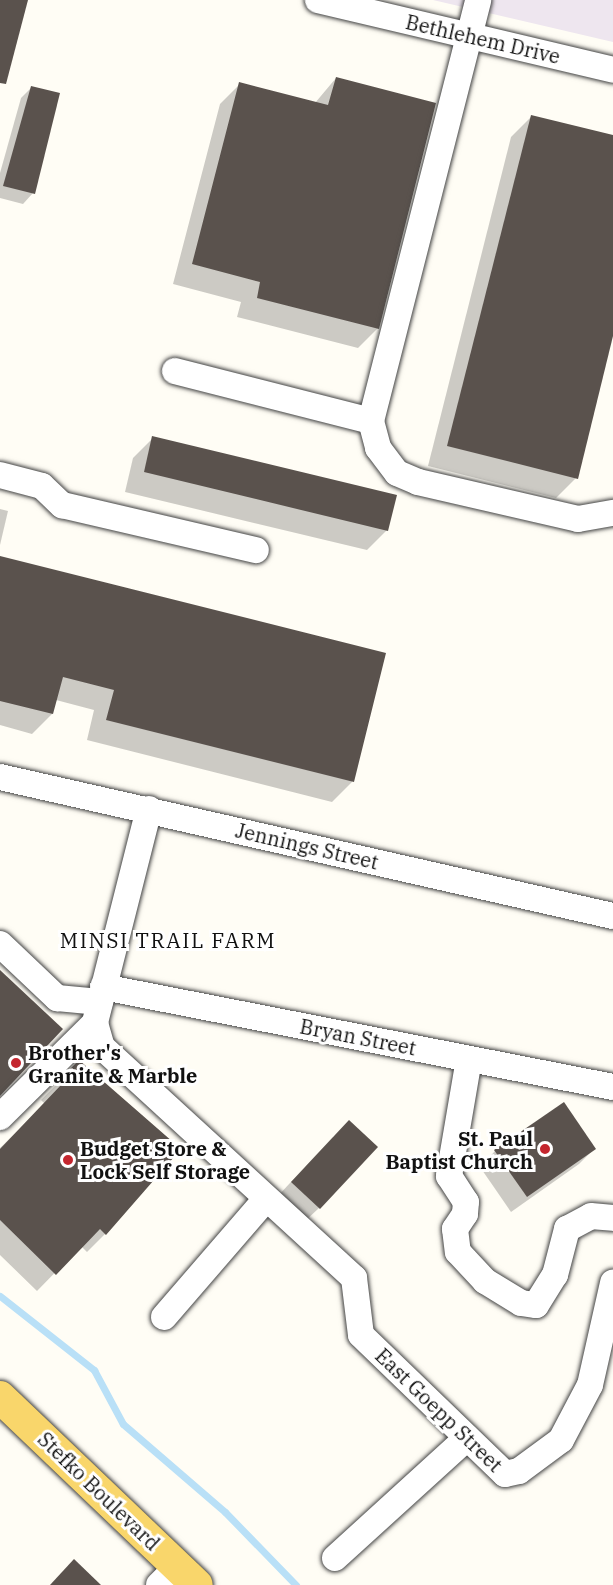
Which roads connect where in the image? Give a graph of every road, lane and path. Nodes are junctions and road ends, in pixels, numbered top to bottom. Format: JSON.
{"nodes":[{"id":1,"x":318,"y":0,"type":"edge"},
{"id":2,"x":478,"y":0,"type":"edge"},
{"id":3,"x":470,"y":36,"type":"junction"},
{"id":4,"x":613,"y":70,"type":"edge"},
{"id":5,"x":175,"y":371,"type":"dead end"},
{"id":6,"x":371,"y":421,"type":"junction"},
{"id":7,"x":0,"y":475,"type":"edge"},
{"id":8,"x":613,"y":513,"type":"edge"},
{"id":9,"x":256,"y":550,"type":"dead end"},
{"id":10,"x":0,"y":777,"type":"edge"},
{"id":11,"x":149,"y":809,"type":"junction"},
{"id":12,"x":613,"y":916,"type":"edge"},
{"id":13,"x":0,"y":944,"type":"edge"},
{"id":14,"x":99,"y":1004,"type":"junction"},
{"id":15,"x":469,"y":1059,"type":"junction"},
{"id":16,"x":613,"y":1087,"type":"edge"},
{"id":17,"x":0,"y":1117,"type":"edge"},
{"id":18,"x":266,"y":1199,"type":"junction"},
{"id":19,"x":613,"y":1218,"type":"edge"},
{"id":20,"x":610,"y":1303,"type":"edge"},
{"id":21,"x":164,"y":1317,"type":"dead end"},
{"id":22,"x":0,"y":1397,"type":"edge"},
{"id":23,"x":466,"y":1439,"type":"junction"},
{"id":24,"x":334,"y":1558,"type":"dead end"},
{"id":25,"x":178,"y":1579,"type":"edge"}],
"edges":[{"from":1,"to":3,"type":"street","name":"Bethlehem Drive"},
{"from":2,"to":3,"type":"street"},
{"from":3,"to":4,"type":"street","name":"Bethlehem Drive"},
{"from":3,"to":6,"type":"street"},
{"from":5,"to":6,"type":"street"},
{"from":6,"to":8,"type":"street"},
{"from":7,"to":9,"type":"street"},
{"from":10,"to":11,"type":"street","name":"Jennings Street"},
{"from":11,"to":12,"type":"street","name":"Jennings Street"},
{"from":11,"to":14,"type":"street"},
{"from":13,"to":14,"type":"street","name":"Bryan Street"},
{"from":14,"to":15,"type":"street","name":"Bryan Street"},
{"from":14,"to":17,"type":"street"},
{"from":14,"to":18,"type":"street"},
{"from":15,"to":16,"type":"street","name":"Bryan Street"},
{"from":15,"to":19,"type":"street"},
{"from":18,"to":21,"type":"street"},
{"from":18,"to":23,"type":"street","name":"East Goepp Street"},
{"from":20,"to":23,"type":"street","name":"East Goepp Street"},
{"from":22,"to":25,"type":"main road","name":"Stefko Boulevard"},
{"from":23,"to":24,"type":"street"}]}
